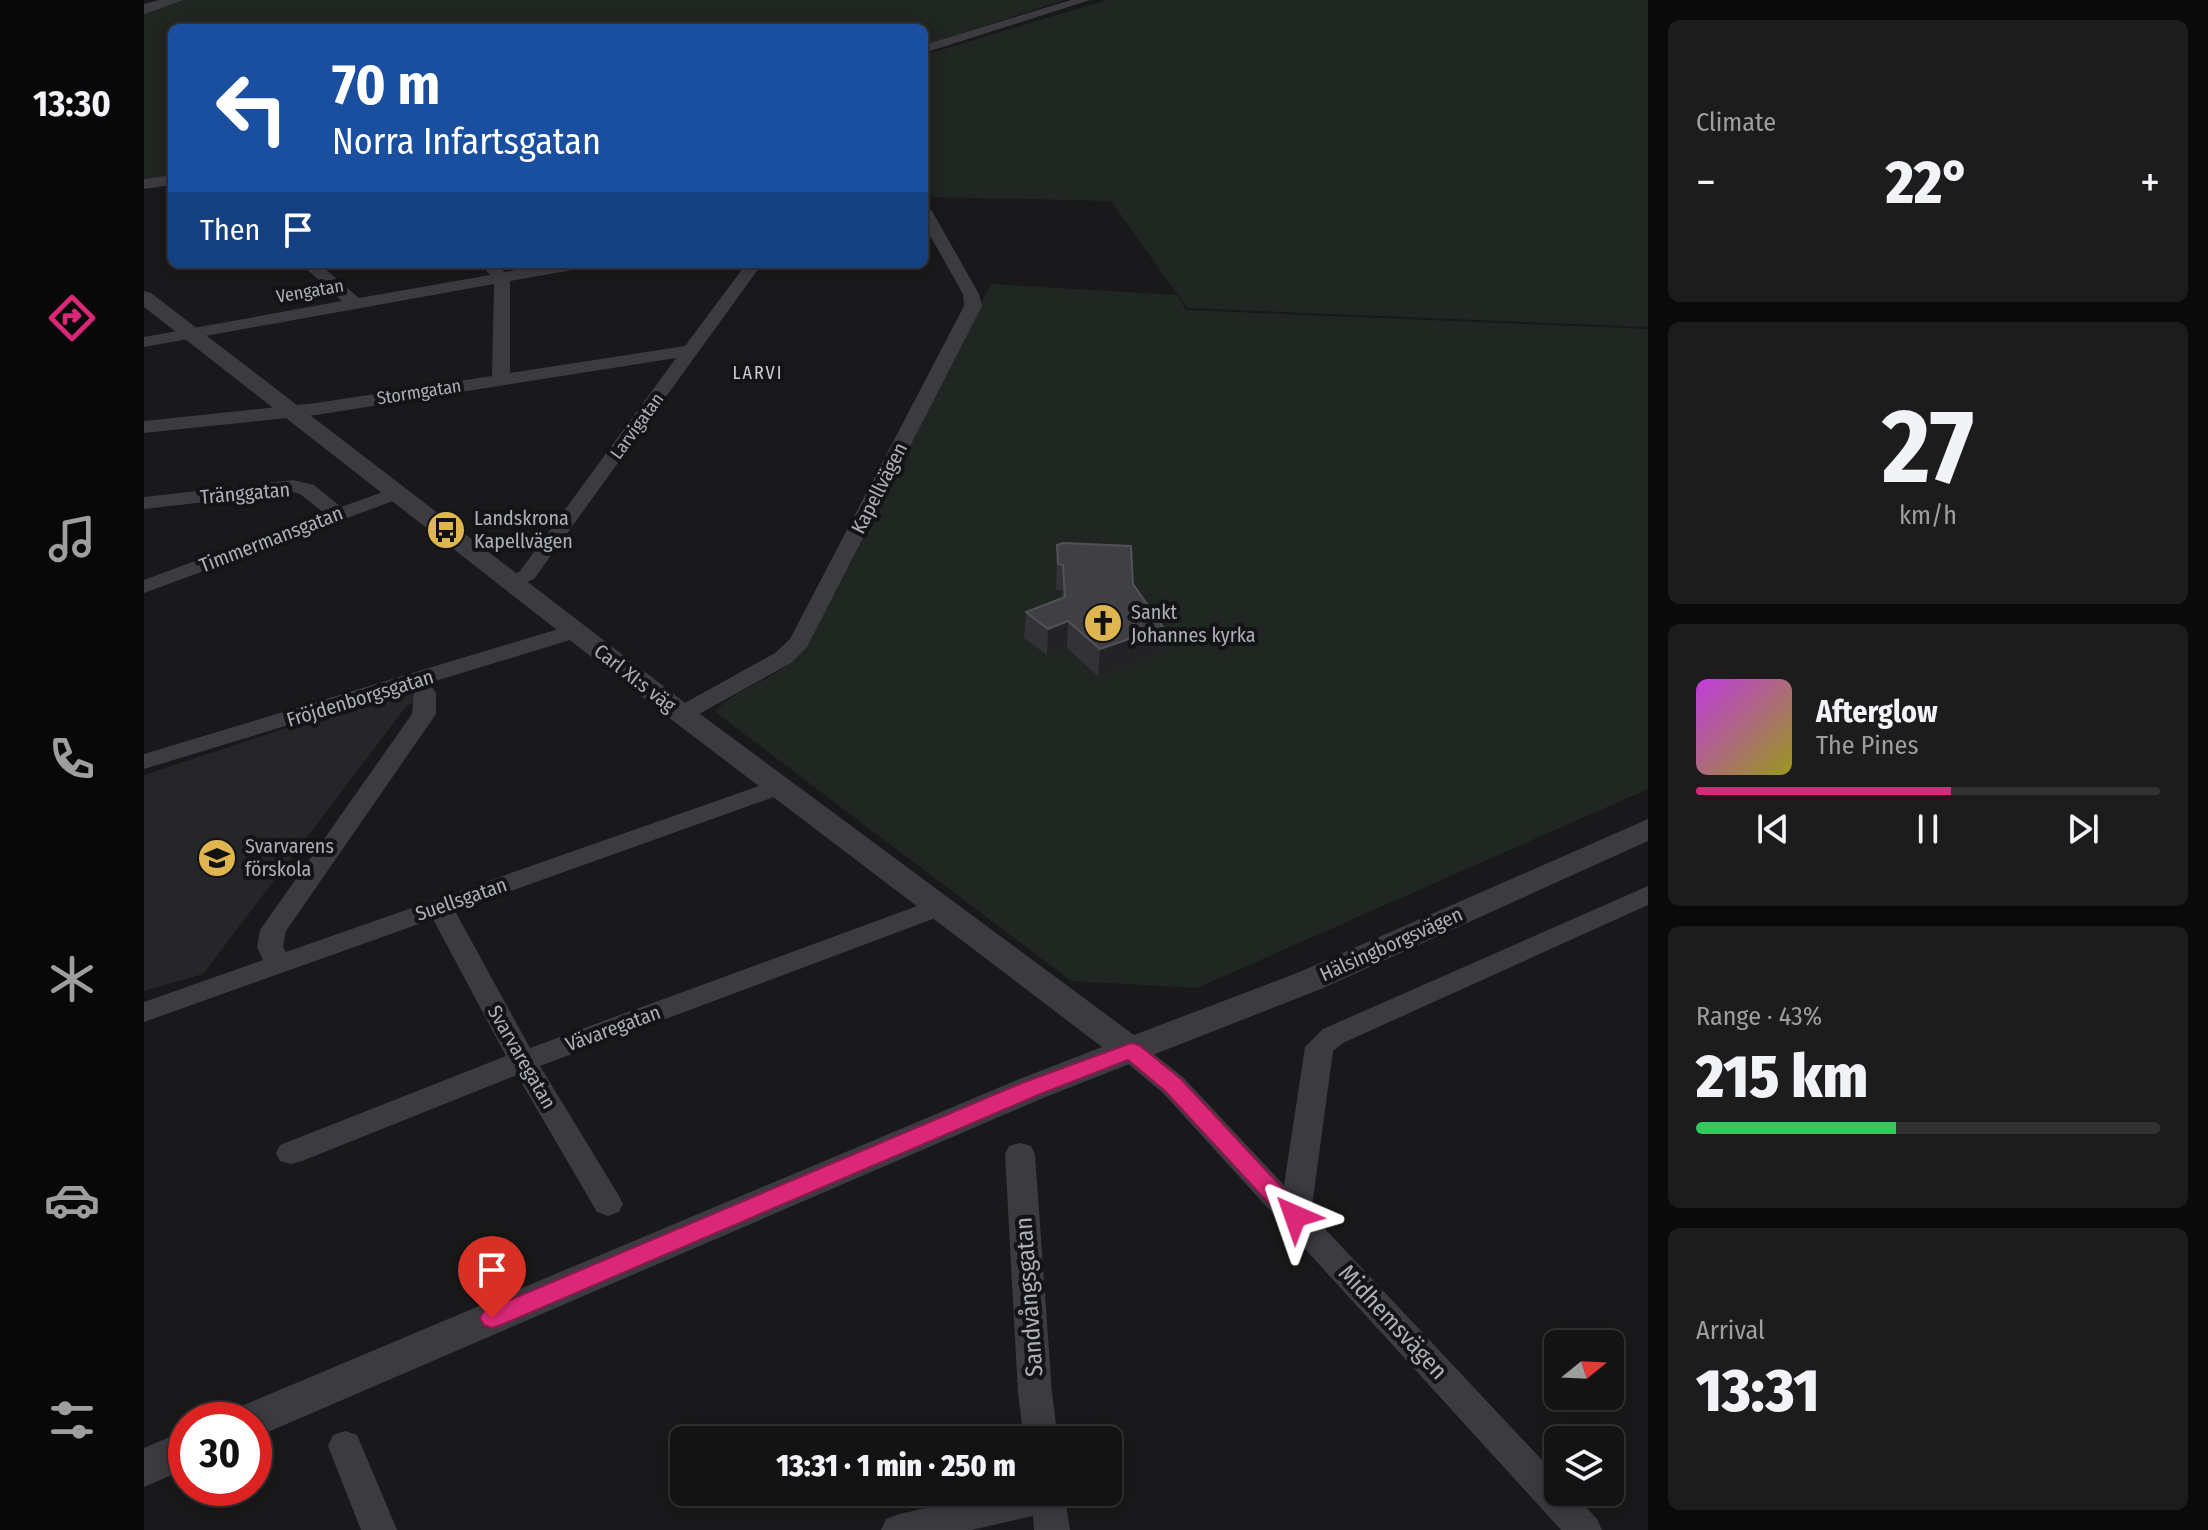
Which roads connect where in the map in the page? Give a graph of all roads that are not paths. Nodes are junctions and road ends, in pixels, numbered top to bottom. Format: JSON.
{"nodes":[{"id":1,"x":176,"y":0,"type":"edge"},
{"id":2,"x":1084,"y":0,"type":"edge"},
{"id":3,"x":144,"y":9,"type":"edge"},
{"id":4,"x":928,"y":48,"type":"edge"},
{"id":5,"x":168,"y":181,"type":"edge"},
{"id":6,"x":144,"y":184,"type":"edge"},
{"id":7,"x":928,"y":218,"type":"edge"},
{"id":8,"x":314,"y":268,"type":"edge"},
{"id":9,"x":492,"y":268,"type":"edge"},
{"id":10,"x":556,"y":268,"type":"edge"},
{"id":11,"x":751,"y":268,"type":"edge"},
{"id":12,"x":502,"y":278,"type":"junction"},
{"id":13,"x":144,"y":297,"type":"edge"},
{"id":14,"x":355,"y":304,"type":"junction"},
{"id":15,"x":191,"y":333,"type":"junction"},
{"id":16,"x":144,"y":342,"type":"edge"},
{"id":17,"x":693,"y":350,"type":"junction"},
{"id":18,"x":501,"y":379,"type":"junction"},
{"id":19,"x":293,"y":412,"type":"junction"},
{"id":20,"x":144,"y":427,"type":"edge"},
{"id":21,"x":397,"y":493,"type":"junction"},
{"id":22,"x":144,"y":503,"type":"edge"},
{"id":23,"x":338,"y":514,"type":"junction"},
{"id":24,"x":513,"y":582,"type":"junction"},
{"id":25,"x":144,"y":587,"type":"edge"},
{"id":26,"x":575,"y":631,"type":"junction"},
{"id":27,"x":416,"y":681,"type":"junction"},
{"id":28,"x":682,"y":714,"type":"junction"},
{"id":29,"x":144,"y":762,"type":"edge"},
{"id":30,"x":779,"y":787,"type":"junction"},
{"id":31,"x":1648,"y":829,"type":"edge"},
{"id":32,"x":1648,"y":895,"type":"edge"},
{"id":33,"x":439,"y":907,"type":"junction"},
{"id":34,"x":937,"y":908,"type":"junction"},
{"id":35,"x":279,"y":964,"type":"junction"},
{"id":36,"x":144,"y":1012,"type":"edge"},
{"id":37,"x":1131,"y":1051,"type":"junction"},
{"id":38,"x":523,"y":1061,"type":"junction"},
{"id":39,"x":291,"y":1153,"type":"dead end"},
{"id":40,"x":1020,"y":1154,"type":"dead end"},
{"id":41,"x":608,"y":1204,"type":"dead end"},
{"id":42,"x":1295,"y":1216,"type":"junction"},
{"id":43,"x":272,"y":1412,"type":"edge"},
{"id":44,"x":1039,"y":1426,"type":"edge"},
{"id":45,"x":345,"y":1446,"type":"dead end"},
{"id":46,"x":168,"y":1457,"type":"edge"},
{"id":47,"x":144,"y":1468,"type":"edge"},
{"id":48,"x":1049,"y":1506,"type":"edge"},
{"id":49,"x":379,"y":1530,"type":"edge"},
{"id":50,"x":899,"y":1530,"type":"edge"},
{"id":51,"x":1584,"y":1530,"type":"edge"}],
"edges":[{"from":1,"to":3,"type":"street"},
{"from":2,"to":4,"type":"street"},
{"from":5,"to":6,"type":"street"},
{"from":7,"to":28,"type":"street","name":"Kapellvägen"},
{"from":8,"to":14,"type":"street"},
{"from":9,"to":12,"type":"street"},
{"from":10,"to":12,"type":"street","name":"Vengatan"},
{"from":11,"to":17,"type":"street","name":"Larvigatan"},
{"from":12,"to":14,"type":"street","name":"Vengatan"},
{"from":12,"to":18,"type":"street"},
{"from":13,"to":15,"type":"street","name":"Carl XI:s väg"},
{"from":14,"to":15,"type":"street","name":"Vengatan"},
{"from":15,"to":16,"type":"street","name":"Vengatan"},
{"from":15,"to":19,"type":"street","name":"Carl XI:s väg"},
{"from":17,"to":18,"type":"street","name":"Stormgatan"},
{"from":17,"to":24,"type":"street","name":"Larvigatan"},
{"from":18,"to":19,"type":"street","name":"Stormgatan"},
{"from":19,"to":20,"type":"street","name":"Stormgatan"},
{"from":19,"to":21,"type":"street","name":"Carl XI:s väg"},
{"from":21,"to":23,"type":"street","name":"Timmermansgatan"},
{"from":21,"to":24,"type":"street","name":"Carl XI:s väg"},
{"from":22,"to":23,"type":"street","name":"Tränggatan"},
{"from":23,"to":25,"type":"street","name":"Timmermansgatan"},
{"from":24,"to":26,"type":"street","name":"Carl XI:s väg"},
{"from":26,"to":27,"type":"street","name":"Fröjdenborgsgatan"},
{"from":26,"to":28,"type":"street","name":"Carl XI:s väg"},
{"from":27,"to":29,"type":"street","name":"Fröjdenborgsgatan"},
{"from":27,"to":35,"type":"street"},
{"from":28,"to":30,"type":"street","name":"Carl XI:s väg"},
{"from":30,"to":33,"type":"street","name":"Suellsgatan"},
{"from":30,"to":34,"type":"street","name":"Carl XI:s väg"},
{"from":31,"to":37,"type":"street","name":"Hälsingborgsvägen"},
{"from":32,"to":42,"type":"street"},
{"from":33,"to":35,"type":"street","name":"Suellsgatan"},
{"from":33,"to":38,"type":"street","name":"Svarvaregatan"},
{"from":34,"to":37,"type":"street","name":"Carl XI:s väg"},
{"from":34,"to":38,"type":"street","name":"Vävaregatan"},
{"from":35,"to":36,"type":"street","name":"Suellsgatan"},
{"from":37,"to":42,"type":"street","name":"Midhemsvägen"},
{"from":37,"to":43,"type":"street","name":"Hälsingborgsvägen"},
{"from":38,"to":39,"type":"street","name":"Vävaregatan"},
{"from":38,"to":41,"type":"street","name":"Svarvaregatan"},
{"from":40,"to":44,"type":"street","name":"Sandvångsgatan"},
{"from":42,"to":51,"type":"street","name":"Midhemsvägen"},
{"from":45,"to":49,"type":"street"},
{"from":46,"to":47,"type":"street"},
{"from":48,"to":50,"type":"street"}]}
